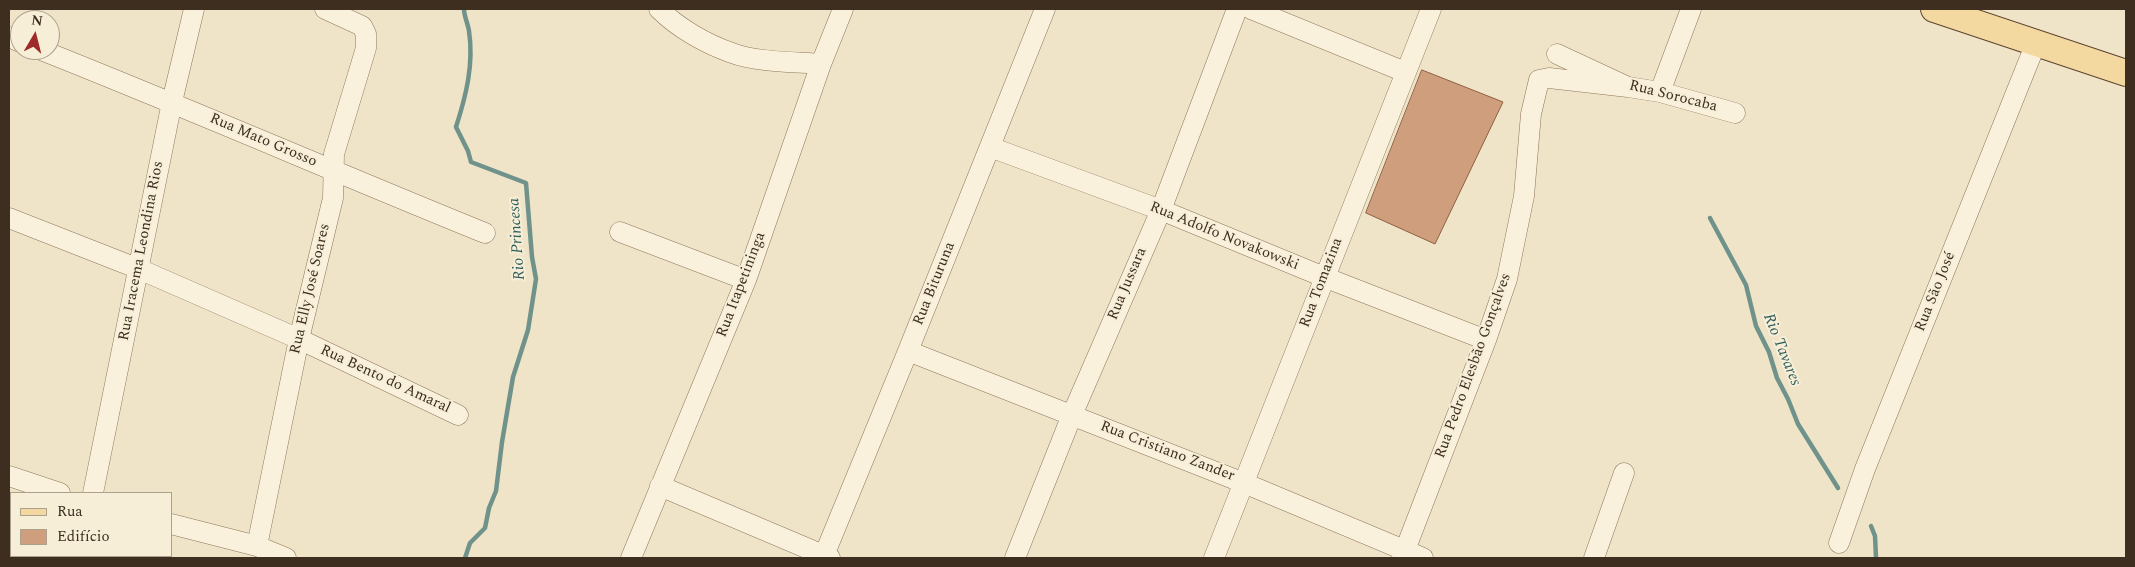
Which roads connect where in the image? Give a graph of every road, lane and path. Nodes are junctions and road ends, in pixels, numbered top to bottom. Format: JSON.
{"nodes":[{"id":1,"x":194,"y":9,"type":"edge"},
{"id":2,"x":325,"y":9,"type":"edge"},
{"id":3,"x":659,"y":9,"type":"edge"},
{"id":4,"x":844,"y":9,"type":"edge"},
{"id":5,"x":1045,"y":9,"type":"edge"},
{"id":6,"x":1237,"y":9,"type":"edge"},
{"id":7,"x":1251,"y":9,"type":"edge"},
{"id":8,"x":1431,"y":9,"type":"edge"},
{"id":9,"x":1691,"y":9,"type":"edge"},
{"id":10,"x":1934,"y":9,"type":"edge"},
{"id":11,"x":2036,"y":43,"type":"junction"},
{"id":12,"x":1557,"y":54,"type":"dead end"},
{"id":13,"x":60,"y":58,"type":"edge"},
{"id":14,"x":821,"y":64,"type":"junction"},
{"id":15,"x":1405,"y":72,"type":"junction"},
{"id":16,"x":2126,"y":73,"type":"edge"},
{"id":17,"x":1628,"y":87,"type":"junction"},
{"id":18,"x":1660,"y":92,"type":"junction"},
{"id":19,"x":172,"y":102,"type":"junction"},
{"id":20,"x":1735,"y":113,"type":"dead end"},
{"id":21,"x":990,"y":147,"type":"junction"},
{"id":22,"x":332,"y":171,"type":"junction"},
{"id":23,"x":1161,"y":210,"type":"junction"},
{"id":24,"x":9,"y":218,"type":"edge"},
{"id":25,"x":620,"y":232,"type":"dead end"},
{"id":26,"x":485,"y":233,"type":"dead end"},
{"id":27,"x":139,"y":269,"type":"junction"},
{"id":28,"x":1324,"y":277,"type":"junction"},
{"id":29,"x":746,"y":280,"type":"junction"},
{"id":30,"x":299,"y":339,"type":"junction"},
{"id":31,"x":1486,"y":340,"type":"junction"},
{"id":32,"x":908,"y":351,"type":"junction"},
{"id":33,"x":458,"y":415,"type":"dead end"},
{"id":34,"x":1072,"y":415,"type":"junction"},
{"id":35,"x":1624,"y":473,"type":"dead end"},
{"id":36,"x":9,"y":476,"type":"edge"},
{"id":37,"x":1244,"y":483,"type":"junction"},
{"id":38,"x":660,"y":486,"type":"junction"},
{"id":39,"x":57,"y":492,"type":"edge"},
{"id":40,"x":93,"y":492,"type":"edge"},
{"id":41,"x":172,"y":524,"type":"edge"},
{"id":42,"x":1839,"y":543,"type":"dead end"},
{"id":43,"x":257,"y":546,"type":"junction"},
{"id":44,"x":1410,"y":556,"type":"edge"},
{"id":45,"x":825,"y":557,"type":"edge"},
{"id":46,"x":286,"y":558,"type":"edge"},
{"id":47,"x":631,"y":558,"type":"edge"},
{"id":48,"x":1015,"y":558,"type":"edge"},
{"id":49,"x":1214,"y":558,"type":"edge"},
{"id":50,"x":1594,"y":558,"type":"edge"}],
"edges":[{"from":1,"to":19,"type":"street","name":"Rua Iracema Leondina Rios"},
{"from":2,"to":22,"type":"street","name":"Rua Elly José Soares"},
{"from":3,"to":14,"type":"street"},
{"from":4,"to":14,"type":"street","name":"Rua Itapetininga"},
{"from":5,"to":21,"type":"street","name":"Rua Bituruna"},
{"from":6,"to":23,"type":"street","name":"Rua Jussara"},
{"from":7,"to":15,"type":"street"},
{"from":8,"to":15,"type":"street","name":"Rua Tomazina"},
{"from":9,"to":18,"type":"street"},
{"from":10,"to":11,"type":"main road"},
{"from":11,"to":16,"type":"main road"},
{"from":11,"to":42,"type":"street","name":"Rua São José"},
{"from":12,"to":17,"type":"street","name":"Rua Sorocaba"},
{"from":13,"to":19,"type":"street","name":"Rua Mato Grosso"},
{"from":14,"to":29,"type":"street","name":"Rua Itapetininga"},
{"from":15,"to":28,"type":"street","name":"Rua Tomazina"},
{"from":17,"to":18,"type":"street","name":"Rua Sorocaba"},
{"from":17,"to":31,"type":"street","name":"Rua Pedro Elesbão Gonçalves"},
{"from":18,"to":20,"type":"street","name":"Rua Sorocaba"},
{"from":19,"to":22,"type":"street","name":"Rua Mato Grosso"},
{"from":19,"to":27,"type":"street","name":"Rua Iracema Leondina Rios"},
{"from":21,"to":23,"type":"street","name":"Rua Adolfo Novakowski"},
{"from":21,"to":32,"type":"street","name":"Rua Bituruna"},
{"from":22,"to":26,"type":"street","name":"Rua Mato Grosso"},
{"from":22,"to":30,"type":"street","name":"Rua Elly José Soares"},
{"from":23,"to":28,"type":"street","name":"Rua Adolfo Novakowski"},
{"from":23,"to":34,"type":"street","name":"Rua Jussara"},
{"from":24,"to":27,"type":"street","name":"Rua Bento do Amaral"},
{"from":25,"to":29,"type":"street"},
{"from":27,"to":30,"type":"street","name":"Rua Bento do Amaral"},
{"from":27,"to":40,"type":"street","name":"Rua Iracema Leondina Rios"},
{"from":28,"to":31,"type":"street","name":"Rua Adolfo Novakowski"},
{"from":28,"to":37,"type":"street","name":"Rua Tomazina"},
{"from":29,"to":38,"type":"street","name":"Rua Itapetininga"},
{"from":30,"to":33,"type":"street","name":"Rua Bento do Amaral"},
{"from":30,"to":43,"type":"street","name":"Rua Elly José Soares"},
{"from":31,"to":44,"type":"street","name":"Rua Pedro Elesbão Gonçalves"},
{"from":32,"to":34,"type":"street","name":"Rua Cristiano Zander"},
{"from":32,"to":45,"type":"street","name":"Rua Bituruna"},
{"from":34,"to":37,"type":"street","name":"Rua Cristiano Zander"},
{"from":34,"to":48,"type":"street","name":"Rua Jussara"},
{"from":35,"to":50,"type":"street"},
{"from":36,"to":39,"type":"street"},
{"from":37,"to":44,"type":"street","name":"Rua Cristiano Zander"},
{"from":37,"to":49,"type":"street","name":"Rua Tomazina"},
{"from":38,"to":45,"type":"street"},
{"from":38,"to":47,"type":"street","name":"Rua Itapetininga"},
{"from":41,"to":43,"type":"street"},
{"from":43,"to":46,"type":"street"}]}
